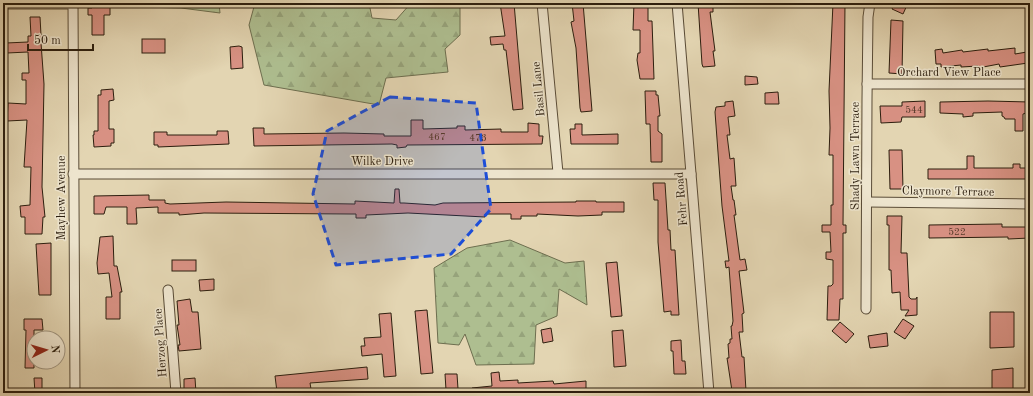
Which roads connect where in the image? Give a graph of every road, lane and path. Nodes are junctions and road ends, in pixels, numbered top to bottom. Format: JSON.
{"nodes":[{"id":1,"x":72,"y":3,"type":"edge"},
{"id":2,"x":542,"y":3,"type":"edge"},
{"id":3,"x":677,"y":3,"type":"edge"},
{"id":4,"x":870,"y":3,"type":"edge"},
{"id":5,"x":3,"y":4,"type":"edge"},
{"id":6,"x":867,"y":84,"type":"junction"},
{"id":7,"x":1030,"y":84,"type":"edge"},
{"id":8,"x":558,"y":173,"type":"junction"},
{"id":9,"x":73,"y":174,"type":"junction"},
{"id":10,"x":691,"y":174,"type":"junction"},
{"id":11,"x":867,"y":202,"type":"junction"},
{"id":12,"x":1030,"y":204,"type":"edge"},
{"id":13,"x":168,"y":290,"type":"dead end"},
{"id":14,"x":866,"y":309,"type":"dead end"},
{"id":15,"x":75,"y":393,"type":"edge"},
{"id":16,"x":176,"y":393,"type":"edge"},
{"id":17,"x":709,"y":393,"type":"edge"}],
"edges":[{"from":1,"to":5,"type":"street"},
{"from":1,"to":9,"type":"street","name":"Mayhew Avenue"},
{"from":2,"to":8,"type":"street","name":"Basil Lane"},
{"from":3,"to":10,"type":"street","name":"Fehr Road"},
{"from":4,"to":6,"type":"street","name":"Shady Lawn Terrace"},
{"from":6,"to":7,"type":"street","name":"Orchard View Place"},
{"from":6,"to":11,"type":"street","name":"Shady Lawn Terrace"},
{"from":8,"to":9,"type":"street","name":"Wilke Drive"},
{"from":8,"to":10,"type":"street","name":"Wilke Drive"},
{"from":9,"to":15,"type":"street","name":"Mayhew Avenue"},
{"from":10,"to":17,"type":"street","name":"Fehr Road"},
{"from":11,"to":12,"type":"street","name":"Claymore Terrace"},
{"from":11,"to":14,"type":"street","name":"Shady Lawn Terrace"},
{"from":13,"to":16,"type":"street","name":"Herzog Place"}]}
